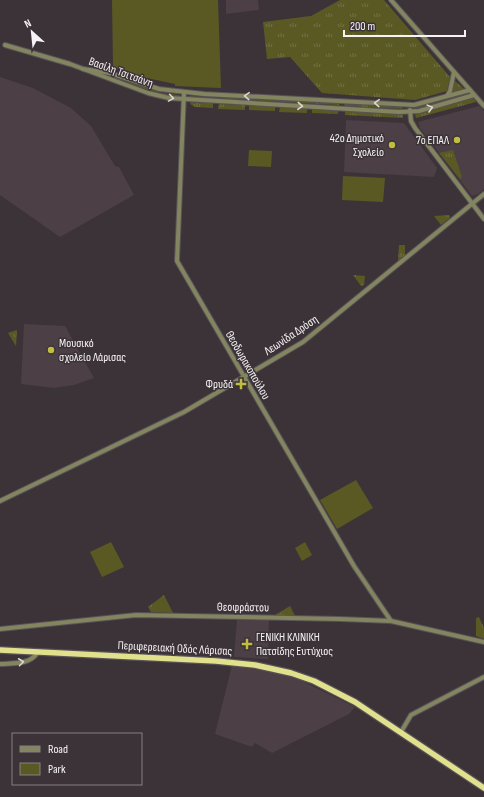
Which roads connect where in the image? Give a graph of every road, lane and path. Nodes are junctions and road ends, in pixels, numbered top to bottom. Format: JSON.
{"nodes":[{"id":1,"x":391,"y":0,"type":"edge"},
{"id":2,"x":6,"y":45,"type":"dead end"},
{"id":3,"x":81,"y":68,"type":"junction"},
{"id":4,"x":454,"y":72,"type":"junction"},
{"id":5,"x":470,"y":90,"type":"junction"},
{"id":6,"x":184,"y":93,"type":"junction"},
{"id":7,"x":474,"y":95,"type":"junction"},
{"id":8,"x":446,"y":97,"type":"junction"},
{"id":9,"x":183,"y":100,"type":"junction"},
{"id":10,"x":410,"y":106,"type":"junction"},
{"id":11,"x":484,"y":106,"type":"edge"},
{"id":12,"x":410,"y":112,"type":"junction"},
{"id":13,"x":484,"y":194,"type":"edge"},
{"id":14,"x":472,"y":204,"type":"junction"},
{"id":15,"x":484,"y":219,"type":"edge"},
{"id":16,"x":244,"y":377,"type":"junction"},
{"id":17,"x":0,"y":501,"type":"edge"},
{"id":18,"x":391,"y":621,"type":"junction"},
{"id":19,"x":0,"y":629,"type":"edge"},
{"id":20,"x":484,"y":642,"type":"edge"},
{"id":21,"x":0,"y":650,"type":"edge"},
{"id":22,"x":38,"y":652,"type":"junction"},
{"id":23,"x":0,"y":664,"type":"edge"},
{"id":24,"x":484,"y":676,"type":"edge"},
{"id":25,"x":401,"y":732,"type":"junction"},
{"id":26,"x":484,"y":788,"type":"edge"}],
"edges":[{"from":1,"to":4,"type":"street"},
{"from":2,"to":3,"type":"street"},
{"from":3,"to":6,"type":"street","name":"Βασίλη Τσιτσάνη"},
{"from":3,"to":9,"type":"street","name":"Βασίλη Τσιτσάνη","one_way":true},
{"from":4,"to":5,"type":"street"},
{"from":4,"to":8,"type":"street"},
{"from":5,"to":7,"type":"street"},
{"from":5,"to":8,"type":"street","name":"Βασίλη Τσιτσάνη"},
{"from":6,"to":9,"type":"street","name":"Θεοδωρακοπούλου"},
{"from":10,"to":6,"type":"street","name":"Βασίλη Τσιτσάνη","one_way":true},
{"from":7,"to":11,"type":"street"},
{"from":12,"to":7,"type":"street","name":"Βασίλη Τσιτσάνη","one_way":true},
{"from":8,"to":10,"type":"street","name":"Βασίλη Τσιτσάνη"},
{"from":9,"to":12,"type":"street","name":"Βασίλη Τσιτσάνη","one_way":true},
{"from":9,"to":16,"type":"street","name":"Θεοδωρακοπούλου"},
{"from":10,"to":12,"type":"street"},
{"from":12,"to":14,"type":"street"},
{"from":13,"to":14,"type":"street","name":"Λεωνίδα Δρόση"},
{"from":14,"to":15,"type":"street"},
{"from":14,"to":16,"type":"street","name":"Λεωνίδα Δρόση"},
{"from":16,"to":17,"type":"street","name":"Λεωνίδα Δρόση"},
{"from":16,"to":18,"type":"street","name":"Θεοδωρακοπούλου"},
{"from":18,"to":19,"type":"street","name":"Θεοφράστου"},
{"from":18,"to":20,"type":"street","name":"Θεοφράστου"},
{"from":21,"to":22,"type":"highway","name":"Περιφερειακή Οδός Λάρισας"},
{"from":23,"to":22,"type":"street","one_way":true},
{"from":22,"to":25,"type":"highway","name":"Περιφερειακή Οδός Λάρισας"},
{"from":24,"to":25,"type":"street"},
{"from":25,"to":26,"type":"highway","name":"Περιφερειακή Οδός Λάρισας"}]}
